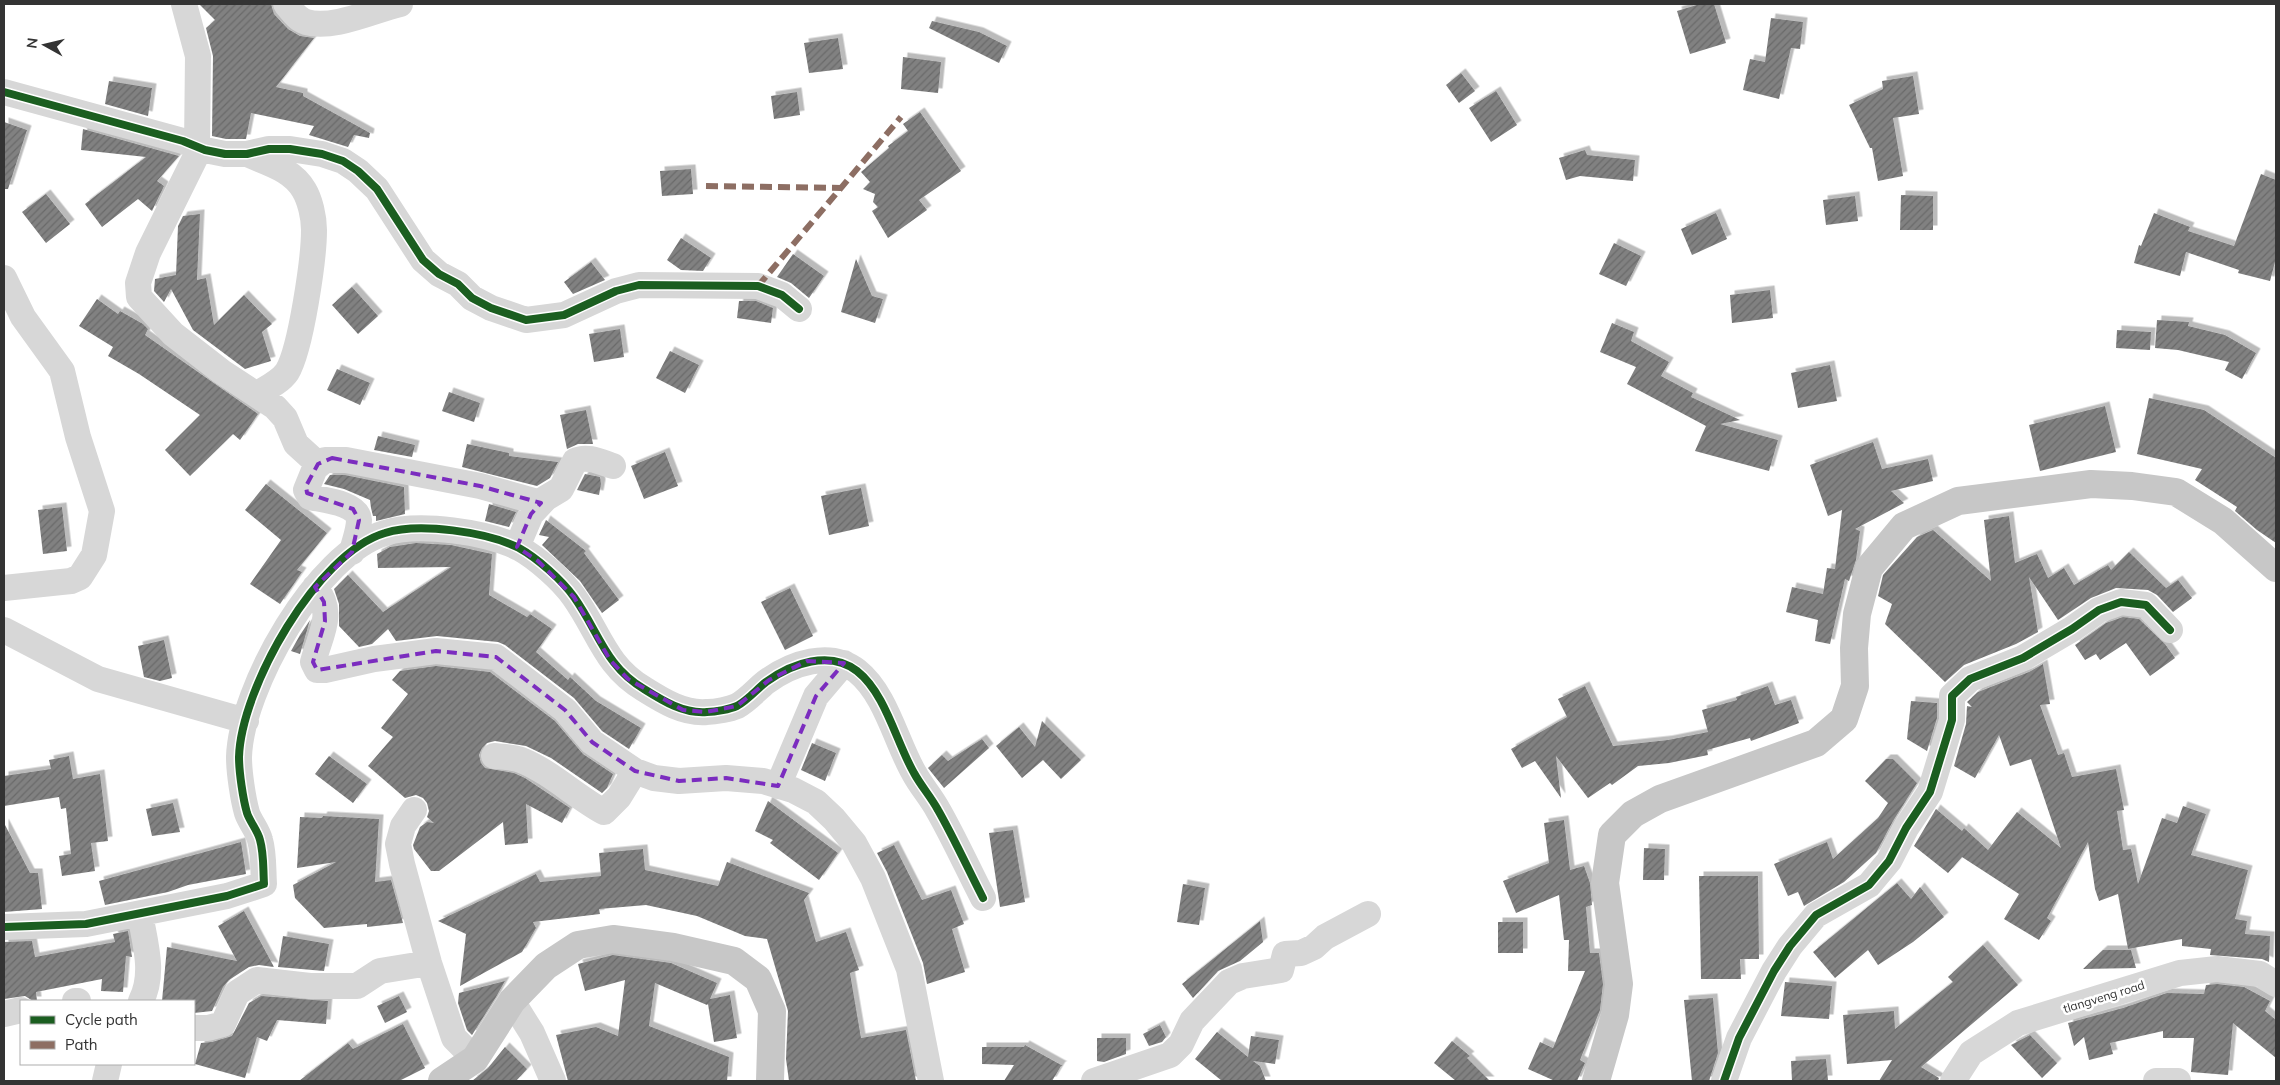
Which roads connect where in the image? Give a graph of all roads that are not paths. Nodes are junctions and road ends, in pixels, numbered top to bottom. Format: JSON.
{"nodes":[{"id":1,"x":184,"y":4,"type":"edge"},
{"id":2,"x":286,"y":4,"type":"edge"},
{"id":3,"x":400,"y":4,"type":"edge"},
{"id":4,"x":4,"y":92,"type":"edge"},
{"id":5,"x":198,"y":148,"type":"junction"},
{"id":6,"x":247,"y":154,"type":"junction"},
{"id":7,"x":4,"y":278,"type":"edge"},
{"id":8,"x":799,"y":309,"type":"dead end"},
{"id":9,"x":257,"y":394,"type":"junction"},
{"id":10,"x":318,"y":464,"type":"junction"},
{"id":11,"x":613,"y":466,"type":"dead end"},
{"id":12,"x":541,"y":503,"type":"junction"},
{"id":13,"x":518,"y":547,"type":"junction"},
{"id":14,"x":352,"y":552,"type":"junction"},
{"id":15,"x":2276,"y":568,"type":"edge"},
{"id":16,"x":315,"y":587,"type":"junction"},
{"id":17,"x":4,"y":588,"type":"edge"},
{"id":18,"x":4,"y":630,"type":"edge"},
{"id":19,"x":2170,"y":630,"type":"dead end"},
{"id":20,"x":844,"y":663,"type":"junction"},
{"id":21,"x":246,"y":721,"type":"junction"},
{"id":22,"x":494,"y":756,"type":"dead end"},
{"id":23,"x":636,"y":771,"type":"junction"},
{"id":24,"x":778,"y":786,"type":"junction"},
{"id":25,"x":414,"y":810,"type":"dead end"},
{"id":26,"x":982,"y":898,"type":"dead end"},
{"id":27,"x":140,"y":914,"type":"junction"},
{"id":28,"x":1368,"y":914,"type":"dead end"},
{"id":29,"x":4,"y":927,"type":"edge"},
{"id":30,"x":429,"y":963,"type":"junction"},
{"id":31,"x":2276,"y":984,"type":"edge"},
{"id":32,"x":142,"y":1000,"type":"edge"},
{"id":33,"x":512,"y":1001,"type":"junction"},
{"id":34,"x":20,"y":1010,"type":"edge"},
{"id":35,"x":4,"y":1014,"type":"edge"},
{"id":36,"x":195,"y":1028,"type":"edge"},
{"id":37,"x":475,"y":1059,"type":"junction"},
{"id":38,"x":109,"y":1065,"type":"edge"},
{"id":39,"x":105,"y":1081,"type":"edge"},
{"id":40,"x":442,"y":1081,"type":"edge"},
{"id":41,"x":553,"y":1081,"type":"edge"},
{"id":42,"x":770,"y":1081,"type":"edge"},
{"id":43,"x":931,"y":1081,"type":"edge"},
{"id":44,"x":1094,"y":1081,"type":"edge"},
{"id":45,"x":1596,"y":1081,"type":"edge"},
{"id":46,"x":1724,"y":1081,"type":"edge"},
{"id":47,"x":1953,"y":1081,"type":"edge"},
{"id":48,"x":2156,"y":1081,"type":"edge"},
{"id":49,"x":2178,"y":1081,"type":"edge"}],
"edges":[{"from":1,"to":5,"type":"street"},
{"from":2,"to":3,"type":"street"},
{"from":4,"to":5,"type":"street"},
{"from":5,"to":6,"type":"street"},
{"from":5,"to":9,"type":"street"},
{"from":6,"to":8,"type":"street"},
{"from":6,"to":9,"type":"street"},
{"from":7,"to":17,"type":"street"},
{"from":9,"to":10,"type":"street"},
{"from":10,"to":12,"type":"street"},
{"from":10,"to":14,"type":"street"},
{"from":11,"to":12,"type":"street"},
{"from":12,"to":13,"type":"street"},
{"from":13,"to":14,"type":"street"},
{"from":13,"to":20,"type":"street"},
{"from":14,"to":16,"type":"street"},
{"from":15,"to":45,"type":"highway"},
{"from":16,"to":21,"type":"street"},
{"from":16,"to":23,"type":"street"},
{"from":18,"to":21,"type":"street"},
{"from":19,"to":46,"type":"street"},
{"from":20,"to":24,"type":"street"},
{"from":20,"to":26,"type":"street"},
{"from":21,"to":27,"type":"street"},
{"from":22,"to":23,"type":"street"},
{"from":23,"to":24,"type":"street"},
{"from":24,"to":43,"type":"street"},
{"from":25,"to":30,"type":"street"},
{"from":27,"to":29,"type":"street"},
{"from":27,"to":32,"type":"street"},
{"from":28,"to":44,"type":"street"},
{"from":30,"to":36,"type":"street"},
{"from":30,"to":37,"type":"street"},
{"from":31,"to":47,"type":"street","name":"tlangveng road"},
{"from":33,"to":37,"type":"highway"},
{"from":33,"to":41,"type":"street"},
{"from":33,"to":42,"type":"highway"},
{"from":34,"to":35,"type":"street"},
{"from":37,"to":40,"type":"highway"},
{"from":38,"to":39,"type":"street"},
{"from":48,"to":49,"type":"street"}]}
